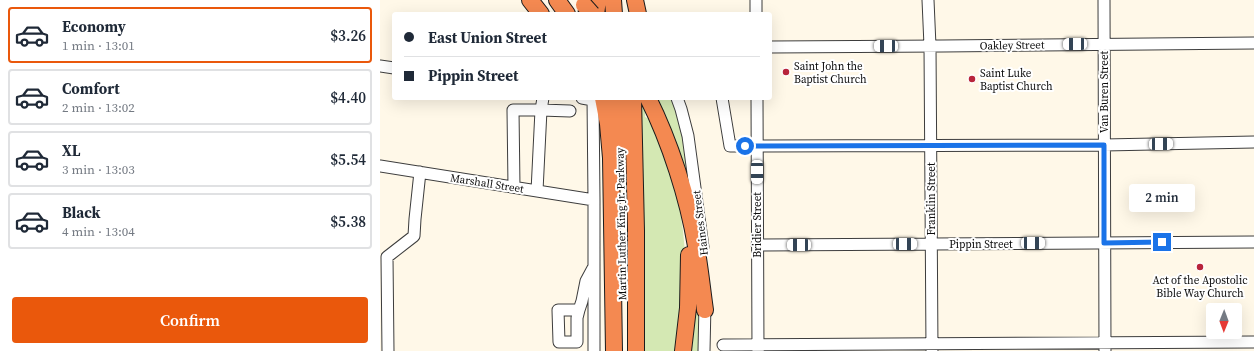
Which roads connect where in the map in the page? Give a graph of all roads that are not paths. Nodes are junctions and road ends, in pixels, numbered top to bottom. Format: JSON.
{"nodes":[{"id":1,"x":530,"y":0,"type":"edge"},
{"id":2,"x":557,"y":0,"type":"edge"},
{"id":3,"x":613,"y":0,"type":"edge"},
{"id":4,"x":632,"y":0,"type":"edge"},
{"id":5,"x":636,"y":0,"type":"edge"},
{"id":6,"x":756,"y":0,"type":"edge"},
{"id":7,"x":928,"y":0,"type":"edge"},
{"id":8,"x":1104,"y":0,"type":"edge"},
{"id":9,"x":539,"y":12,"type":"edge"},
{"id":10,"x":565,"y":12,"type":"edge"},
{"id":11,"x":614,"y":12,"type":"edge"},
{"id":12,"x":632,"y":12,"type":"edge"},
{"id":13,"x":638,"y":12,"type":"edge"},
{"id":14,"x":756,"y":12,"type":"edge"},
{"id":15,"x":1254,"y":43,"type":"edge"},
{"id":16,"x":1104,"y":44,"type":"junction"},
{"id":17,"x":772,"y":46,"type":"edge"},
{"id":18,"x":930,"y":46,"type":"junction"},
{"id":19,"x":380,"y":66,"type":"edge"},
{"id":20,"x":392,"y":68,"type":"edge"},
{"id":21,"x":543,"y":100,"type":"edge"},
{"id":22,"x":592,"y":100,"type":"edge"},
{"id":23,"x":593,"y":100,"type":"edge"},
{"id":24,"x":619,"y":100,"type":"edge"},
{"id":25,"x":633,"y":100,"type":"edge"},
{"id":26,"x":648,"y":100,"type":"edge"},
{"id":27,"x":678,"y":100,"type":"edge"},
{"id":28,"x":722,"y":100,"type":"edge"},
{"id":29,"x":757,"y":100,"type":"edge"},
{"id":30,"x":541,"y":110,"type":"junction"},
{"id":31,"x":570,"y":111,"type":"dead end"},
{"id":32,"x":1254,"y":142,"type":"edge"},
{"id":33,"x":931,"y":145,"type":"junction"},
{"id":34,"x":1104,"y":145,"type":"junction"},
{"id":35,"x":757,"y":146,"type":"junction"},
{"id":36,"x":380,"y":166,"type":"edge"},
{"id":37,"x":676,"y":170,"type":"junction"},
{"id":38,"x":420,"y":172,"type":"junction"},
{"id":39,"x":514,"y":187,"type":"junction"},
{"id":40,"x":537,"y":191,"type":"junction"},
{"id":41,"x":594,"y":200,"type":"junction"},
{"id":42,"x":1254,"y":242,"type":"edge"},
{"id":43,"x":1104,"y":243,"type":"junction"},
{"id":44,"x":931,"y":244,"type":"junction"},
{"id":45,"x":757,"y":245,"type":"junction"},
{"id":46,"x":594,"y":266,"type":"junction"},
{"id":47,"x":579,"y":310,"type":"dead end"},
{"id":48,"x":705,"y":310,"type":"junction"},
{"id":49,"x":1254,"y":342,"type":"edge"},
{"id":50,"x":723,"y":345,"type":"dead end"},
{"id":51,"x":1043,"y":347,"type":"edge"},
{"id":52,"x":1105,"y":347,"type":"edge"},
{"id":53,"x":758,"y":348,"type":"edge"},
{"id":54,"x":932,"y":348,"type":"edge"},
{"id":55,"x":388,"y":351,"type":"edge"},
{"id":56,"x":594,"y":351,"type":"edge"},
{"id":57,"x":614,"y":351,"type":"edge"},
{"id":58,"x":622,"y":351,"type":"edge"},
{"id":59,"x":636,"y":351,"type":"edge"},
{"id":60,"x":683,"y":351,"type":"edge"},
{"id":61,"x":704,"y":351,"type":"edge"}],
"edges":[{"from":1,"to":9,"type":"highway"},
{"from":2,"to":10,"type":"highway"},
{"from":3,"to":11,"type":"highway"},
{"from":4,"to":12,"type":"highway"},
{"from":5,"to":13,"type":"highway"},
{"from":6,"to":14,"type":"street"},
{"from":7,"to":18,"type":"street","name":"Franklin Street"},
{"from":8,"to":16,"type":"street","name":"Van Buren Street"},
{"from":15,"to":16,"type":"street","name":"Oakley Street"},
{"from":16,"to":18,"type":"street","name":"Oakley Street"},
{"from":16,"to":34,"type":"street","name":"Van Buren Street"},
{"from":17,"to":18,"type":"street","name":"Oakley Street"},
{"from":18,"to":33,"type":"street","name":"Franklin Street"},
{"from":19,"to":20,"type":"street"},
{"from":21,"to":30,"type":"street"},
{"from":22,"to":41,"type":"street"},
{"from":23,"to":57,"type":"highway"},
{"from":24,"to":58,"type":"highway","name":"Martin Luther King Jr. Parkway"},
{"from":25,"to":59,"type":"highway","name":"Martin Luther King Jr. Parkway"},
{"from":26,"to":37,"type":"highway"},
{"from":27,"to":48,"type":"street","name":"Haines Street"},
{"from":28,"to":35,"type":"street"},
{"from":29,"to":35,"type":"street","name":"Bridier Street"},
{"from":30,"to":31,"type":"street"},
{"from":30,"to":39,"type":"street"},
{"from":30,"to":40,"type":"street"},
{"from":32,"to":34,"type":"street"},
{"from":33,"to":34,"type":"street"},
{"from":33,"to":35,"type":"street"},
{"from":33,"to":44,"type":"street","name":"Franklin Street"},
{"from":34,"to":43,"type":"street","name":"Van Buren Street"},
{"from":35,"to":45,"type":"street","name":"Bridier Street"},
{"from":36,"to":38,"type":"street","name":"Marshall Street"},
{"from":37,"to":48,"type":"highway"},
{"from":37,"to":60,"type":"highway"},
{"from":38,"to":39,"type":"street","name":"Marshall Street"},
{"from":38,"to":55,"type":"street"},
{"from":39,"to":40,"type":"street","name":"Marshall Street"},
{"from":40,"to":41,"type":"street","name":"Marshall Street"},
{"from":41,"to":46,"type":"street"},
{"from":42,"to":43,"type":"street","name":"Pippin Street"},
{"from":43,"to":44,"type":"street","name":"Pippin Street"},
{"from":43,"to":52,"type":"street","name":"Van Buren Street"},
{"from":44,"to":45,"type":"street","name":"Pippin Street"},
{"from":44,"to":54,"type":"street","name":"Franklin Street"},
{"from":45,"to":53,"type":"street","name":"Bridier Street"},
{"from":46,"to":47,"type":"street"},
{"from":46,"to":56,"type":"street"},
{"from":48,"to":61,"type":"street","name":"Haines Street"},
{"from":49,"to":52,"type":"street"},
{"from":50,"to":53,"type":"street"},
{"from":51,"to":52,"type":"street"},
{"from":51,"to":54,"type":"street"},
{"from":53,"to":54,"type":"street"}]}
